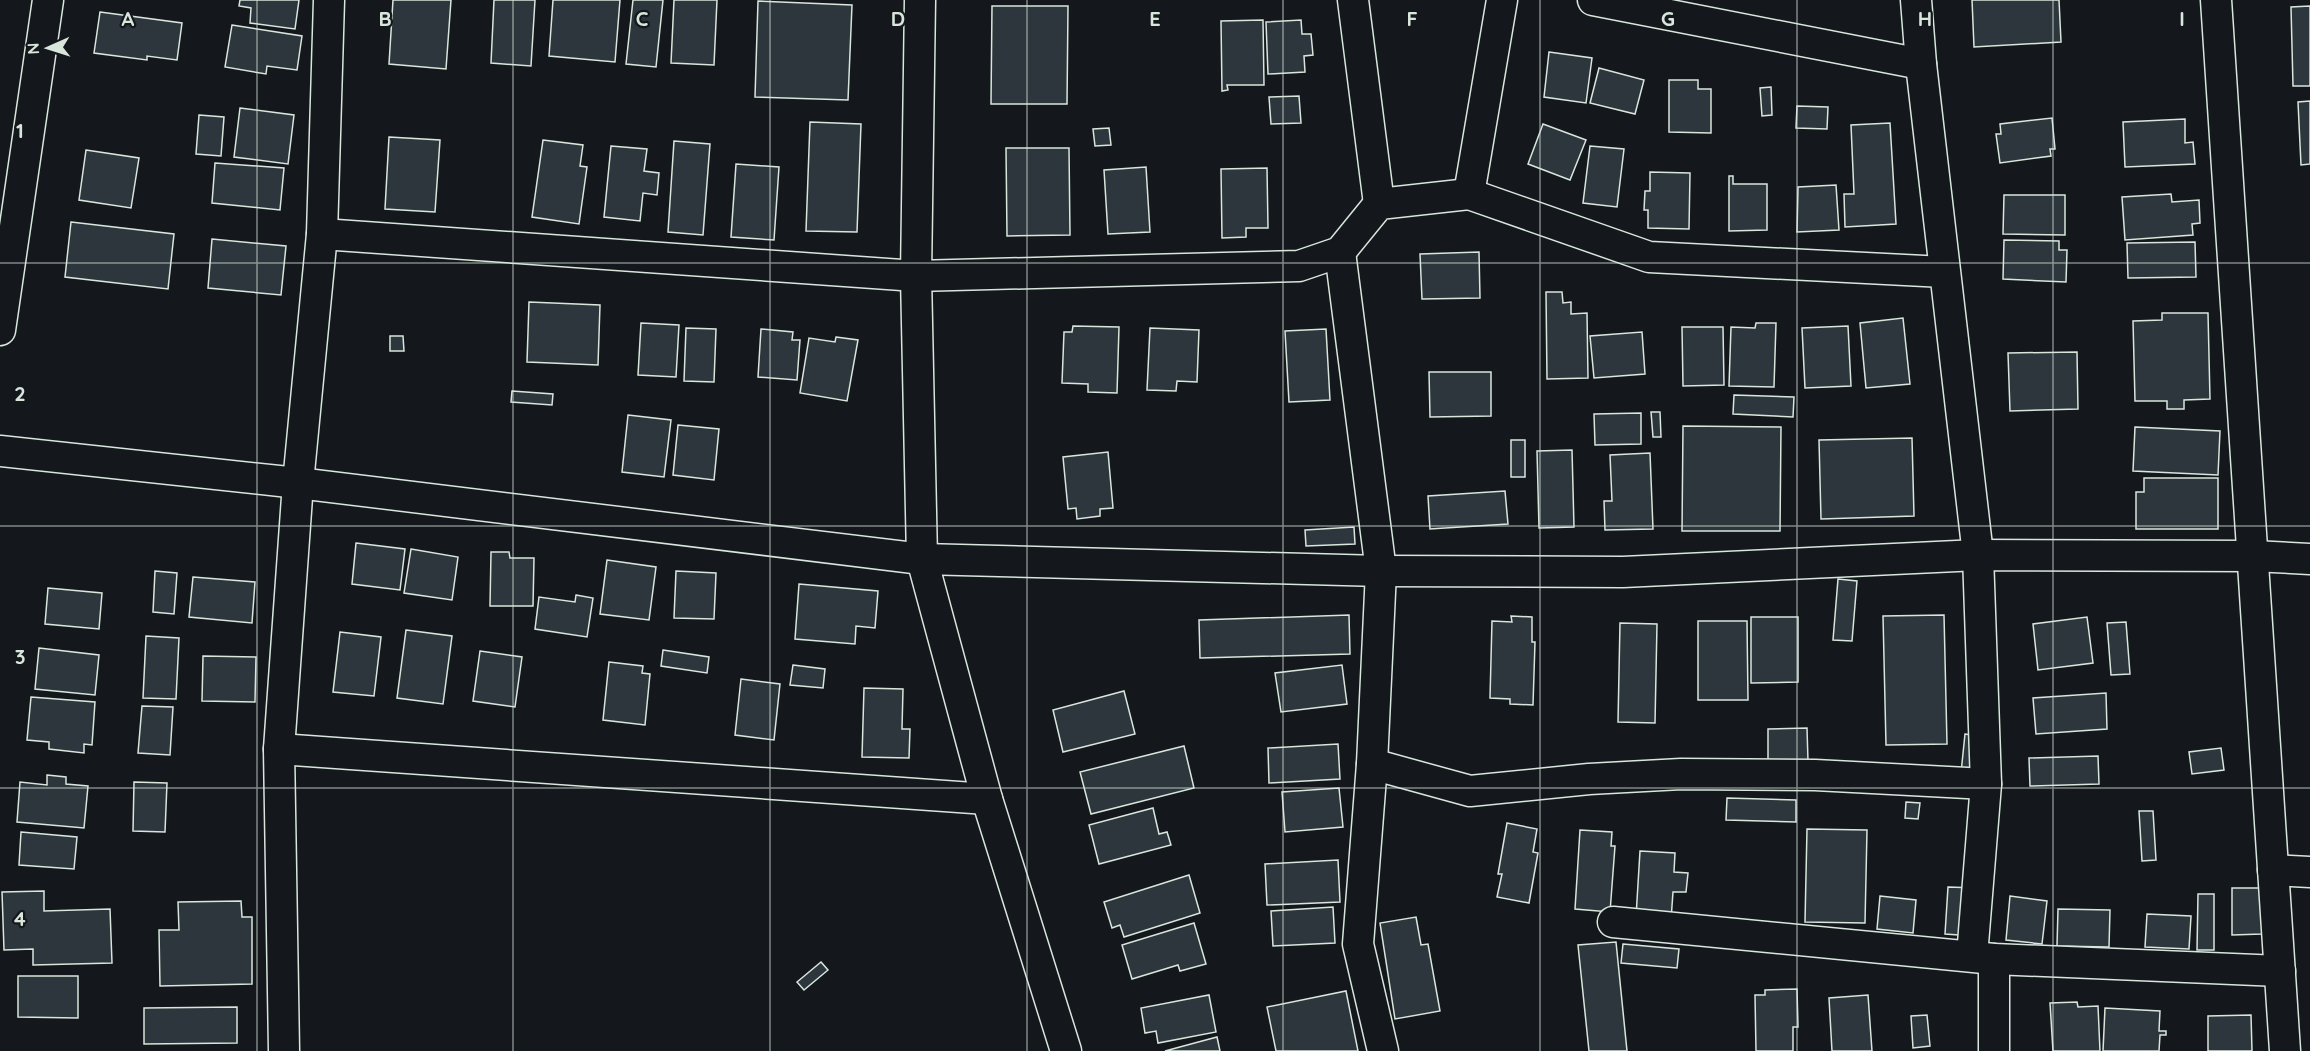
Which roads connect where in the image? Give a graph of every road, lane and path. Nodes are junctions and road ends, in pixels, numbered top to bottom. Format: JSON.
{"nodes":[{"id":1,"x":48,"y":0,"type":"edge"},
{"id":2,"x":329,"y":0,"type":"edge"},
{"id":3,"x":920,"y":0,"type":"edge"},
{"id":4,"x":1353,"y":0,"type":"edge"},
{"id":5,"x":1502,"y":0,"type":"edge"},
{"id":6,"x":1593,"y":0,"type":"edge"},
{"id":7,"x":1916,"y":0,"type":"edge"},
{"id":8,"x":2216,"y":0,"type":"edge"},
{"id":9,"x":1921,"y":64,"type":"junction"},
{"id":10,"x":1469,"y":194,"type":"junction"},
{"id":11,"x":1378,"y":204,"type":"junction"},
{"id":12,"x":322,"y":234,"type":"junction"},
{"id":13,"x":1340,"y":252,"type":"junction"},
{"id":14,"x":1944,"y":272,"type":"junction"},
{"id":15,"x":916,"y":276,"type":"junction"},
{"id":16,"x":0,"y":330,"type":"edge"},
{"id":17,"x":1,"y":456,"type":"edge"},
{"id":18,"x":298,"y":483,"type":"junction"},
{"id":19,"x":1978,"y":555,"type":"junction"},
{"id":20,"x":2253,"y":556,"type":"junction"},
{"id":21,"x":922,"y":559,"type":"junction"},
{"id":22,"x":2310,"y":559,"type":"edge"},
{"id":23,"x":1381,"y":571,"type":"junction"},
{"id":24,"x":279,"y":749,"type":"junction"},
{"id":25,"x":1372,"y":764,"type":"junction"},
{"id":26,"x":1986,"y":784,"type":"junction"},
{"id":27,"x":987,"y":799,"type":"junction"},
{"id":28,"x":2273,"y":870,"type":"junction"},
{"id":29,"x":2310,"y":872,"type":"edge"},
{"id":30,"x":1613,"y":922,"type":"dead end"},
{"id":31,"x":1983,"y":958,"type":"junction"},
{"id":32,"x":2280,"y":971,"type":"junction"},
{"id":33,"x":284,"y":1051,"type":"edge"},
{"id":34,"x":1066,"y":1051,"type":"edge"},
{"id":35,"x":1383,"y":1051,"type":"edge"},
{"id":36,"x":1994,"y":1051,"type":"edge"},
{"id":37,"x":2285,"y":1051,"type":"edge"}],
"edges":[{"from":1,"to":16,"type":"street"},
{"from":2,"to":12,"type":"street"},
{"from":3,"to":15,"type":"street"},
{"from":4,"to":11,"type":"street"},
{"from":5,"to":10,"type":"street"},
{"from":6,"to":9,"type":"street"},
{"from":7,"to":9,"type":"street"},
{"from":8,"to":20,"type":"street"},
{"from":9,"to":14,"type":"street"},
{"from":10,"to":11,"type":"street"},
{"from":10,"to":14,"type":"street"},
{"from":11,"to":13,"type":"street"},
{"from":12,"to":15,"type":"street"},
{"from":12,"to":18,"type":"street"},
{"from":13,"to":15,"type":"street"},
{"from":13,"to":23,"type":"street"},
{"from":14,"to":19,"type":"street"},
{"from":15,"to":21,"type":"street"},
{"from":17,"to":18,"type":"street"},
{"from":18,"to":21,"type":"street"},
{"from":18,"to":24,"type":"street"},
{"from":19,"to":20,"type":"street"},
{"from":19,"to":23,"type":"street"},
{"from":19,"to":26,"type":"street"},
{"from":20,"to":22,"type":"street"},
{"from":20,"to":28,"type":"street"},
{"from":21,"to":23,"type":"street"},
{"from":21,"to":27,"type":"street"},
{"from":23,"to":25,"type":"street"},
{"from":24,"to":27,"type":"street"},
{"from":24,"to":33,"type":"street"},
{"from":25,"to":26,"type":"street"},
{"from":25,"to":35,"type":"street"},
{"from":26,"to":31,"type":"street"},
{"from":27,"to":34,"type":"street"},
{"from":28,"to":29,"type":"street"},
{"from":28,"to":32,"type":"street"},
{"from":30,"to":31,"type":"street"},
{"from":31,"to":32,"type":"street"},
{"from":31,"to":36,"type":"street"},
{"from":32,"to":37,"type":"street"}]}
